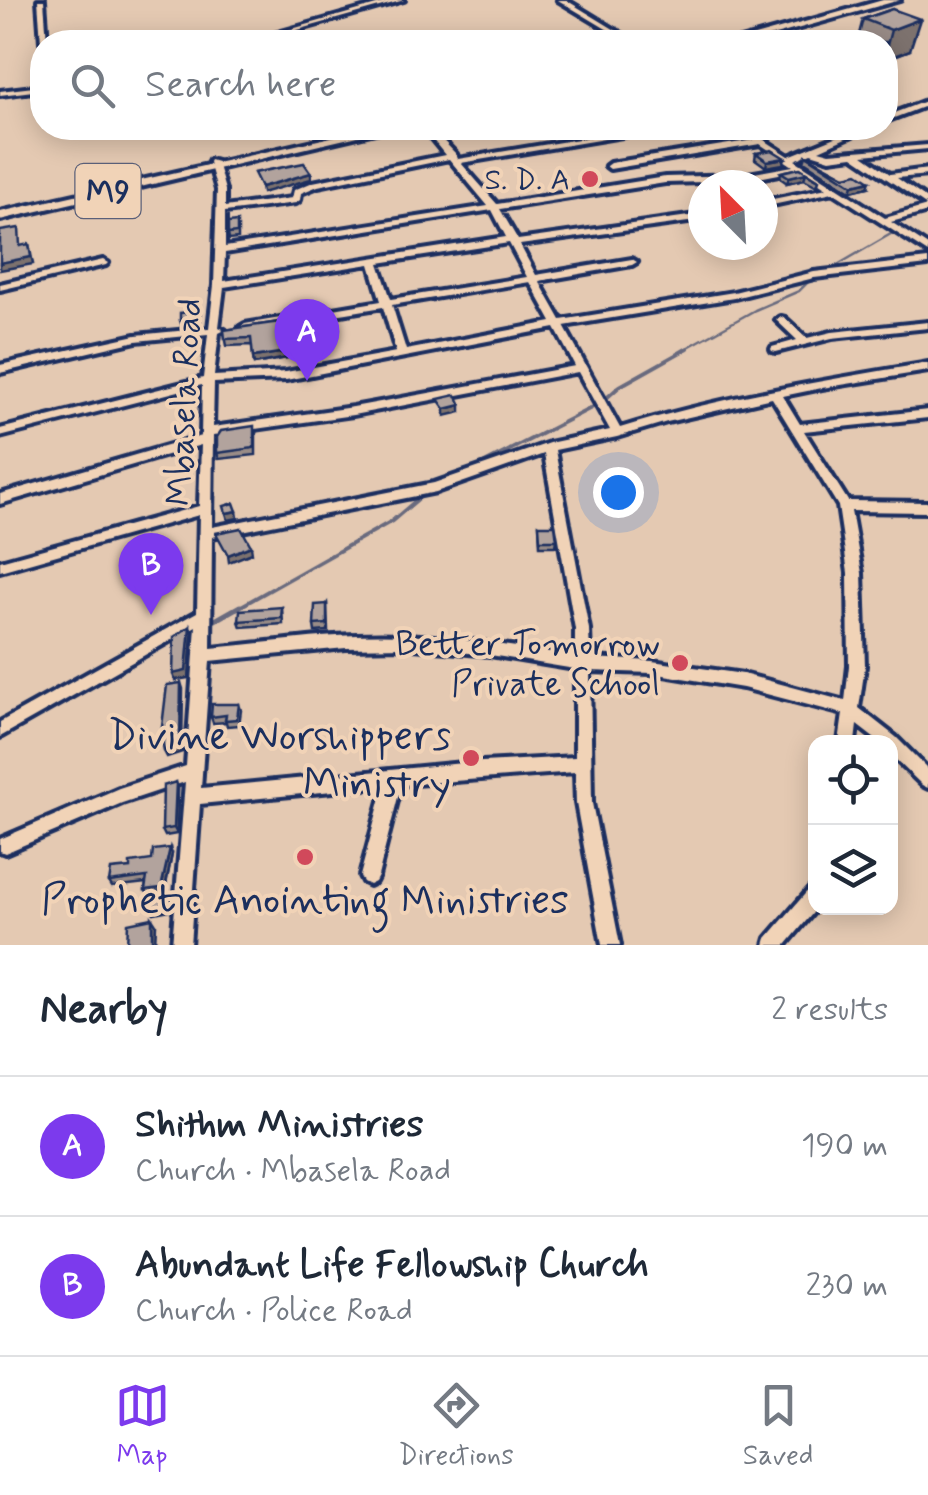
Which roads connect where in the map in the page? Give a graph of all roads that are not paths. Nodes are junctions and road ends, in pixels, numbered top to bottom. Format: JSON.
{"nodes":[{"id":1,"x":41,"y":0,"type":"edge"},
{"id":2,"x":400,"y":0,"type":"edge"},
{"id":3,"x":561,"y":0,"type":"edge"},
{"id":4,"x":895,"y":0,"type":"edge"},
{"id":5,"x":907,"y":0,"type":"edge"},
{"id":6,"x":43,"y":30,"type":"edge"},
{"id":7,"x":292,"y":30,"type":"edge"},
{"id":8,"x":612,"y":30,"type":"edge"},
{"id":9,"x":784,"y":30,"type":"edge"},
{"id":10,"x":798,"y":30,"type":"edge"},
{"id":11,"x":30,"y":90,"type":"edge"},
{"id":12,"x":0,"y":94,"type":"edge"},
{"id":13,"x":928,"y":102,"type":"edge"},
{"id":14,"x":898,"y":114,"type":"edge"},
{"id":15,"x":317,"y":140,"type":"edge"},
{"id":16,"x":329,"y":140,"type":"edge"},
{"id":17,"x":439,"y":140,"type":"edge"},
{"id":18,"x":577,"y":140,"type":"edge"},
{"id":19,"x":837,"y":140,"type":"edge"},
{"id":20,"x":760,"y":141,"type":"joint"},
{"id":21,"x":928,"y":147,"type":"edge"},
{"id":22,"x":814,"y":150,"type":"junction"},
{"id":23,"x":854,"y":153,"type":"junction"},
{"id":24,"x":456,"y":158,"type":"junction"},
{"id":25,"x":789,"y":160,"type":"junction"},
{"id":26,"x":214,"y":164,"type":"junction"},
{"id":27,"x":610,"y":166,"type":"dead end"},
{"id":28,"x":800,"y":167,"type":"junction"},
{"id":29,"x":928,"y":172,"type":"edge"},
{"id":30,"x":887,"y":177,"type":"junction"},
{"id":31,"x":834,"y":190,"type":"junction"},
{"id":32,"x":778,"y":201,"type":"edge"},
{"id":33,"x":928,"y":206,"type":"edge"},
{"id":34,"x":496,"y":208,"type":"junction"},
{"id":35,"x":220,"y":210,"type":"junction"},
{"id":36,"x":0,"y":213,"type":"edge"},
{"id":37,"x":688,"y":218,"type":"edge"},
{"id":38,"x":883,"y":222,"type":"junction"},
{"id":39,"x":515,"y":241,"type":"junction"},
{"id":40,"x":925,"y":246,"type":"edge"},
{"id":41,"x":220,"y":251,"type":"junction"},
{"id":42,"x":374,"y":261,"type":"junction"},
{"id":43,"x":632,"y":262,"type":"dead end"},
{"id":44,"x":928,"y":262,"type":"edge"},
{"id":45,"x":103,"y":263,"type":"dead end"},
{"id":46,"x":534,"y":276,"type":"junction"},
{"id":47,"x":219,"y":285,"type":"junction"},
{"id":48,"x":0,"y":287,"type":"edge"},
{"id":49,"x":386,"y":300,"type":"junction"},
{"id":50,"x":781,"y":320,"type":"dead end"},
{"id":51,"x":560,"y":324,"type":"junction"},
{"id":52,"x":928,"y":325,"type":"edge"},
{"id":53,"x":215,"y":330,"type":"junction"},
{"id":54,"x":804,"y":341,"type":"junction"},
{"id":55,"x":776,"y":349,"type":"dead end"},
{"id":56,"x":402,"y":354,"type":"junction"},
{"id":57,"x":928,"y":367,"type":"edge"},
{"id":58,"x":582,"y":368,"type":"junction"},
{"id":59,"x":0,"y":369,"type":"edge"},
{"id":60,"x":208,"y":380,"type":"junction"},
{"id":61,"x":776,"y":394,"type":"junction"},
{"id":62,"x":928,"y":414,"type":"edge"},
{"id":63,"x":797,"y":428,"type":"junction"},
{"id":64,"x":0,"y":433,"type":"edge"},
{"id":65,"x":618,"y":433,"type":"junction"},
{"id":66,"x":206,"y":436,"type":"junction"},
{"id":67,"x":549,"y":450,"type":"junction"},
{"id":68,"x":0,"y":499,"type":"edge"},
{"id":69,"x":844,"y":506,"type":"junction"},
{"id":70,"x":928,"y":506,"type":"edge"},
{"id":71,"x":205,"y":508,"type":"junction"},
{"id":72,"x":207,"y":533,"type":"junction"},
{"id":73,"x":0,"y":566,"type":"edge"},
{"id":74,"x":205,"y":614,"type":"junction"},
{"id":75,"x":203,"y":655,"type":"junction"},
{"id":76,"x":584,"y":664,"type":"junction"},
{"id":77,"x":849,"y":709,"type":"junction"},
{"id":78,"x":0,"y":730,"type":"edge"},
{"id":79,"x":847,"y":735,"type":"edge"},
{"id":80,"x":880,"y":735,"type":"edge"},
{"id":81,"x":898,"y":751,"type":"edge"},
{"id":82,"x":582,"y":764,"type":"junction"},
{"id":83,"x":195,"y":771,"type":"junction"},
{"id":84,"x":395,"y":777,"type":"junction"},
{"id":85,"x":928,"y":780,"type":"edge"},
{"id":86,"x":193,"y":797,"type":"junction"},
{"id":87,"x":5,"y":846,"type":"dead end"},
{"id":88,"x":368,"y":876,"type":"dead end"},
{"id":89,"x":808,"y":904,"type":"edge"},
{"id":90,"x":180,"y":945,"type":"edge"},
{"id":91,"x":611,"y":945,"type":"edge"},
{"id":92,"x":774,"y":945,"type":"edge"}],
"edges":[{"from":1,"to":6,"type":"street"},
{"from":2,"to":7,"type":"street"},
{"from":3,"to":8,"type":"street"},
{"from":4,"to":9,"type":"main road"},
{"from":5,"to":10,"type":"main road"},
{"from":11,"to":12,"type":"street"},
{"from":13,"to":14,"type":"street"},
{"from":15,"to":26,"type":"main road","number":"M9"},
{"from":16,"to":26,"type":"main road","number":"M9"},
{"from":17,"to":24,"type":"street"},
{"from":18,"to":24,"type":"street"},
{"from":19,"to":22,"type":"street"},
{"from":20,"to":25,"type":"street"},
{"from":20,"to":27,"type":"street"},
{"from":21,"to":23,"type":"street"},
{"from":22,"to":23,"type":"street"},
{"from":22,"to":25,"type":"street"},
{"from":23,"to":30,"type":"street"},
{"from":24,"to":34,"type":"street"},
{"from":24,"to":35,"type":"street"},
{"from":25,"to":28,"type":"street"},
{"from":26,"to":35,"type":"street","name":"Mbasela Road"},
{"from":26,"to":36,"type":"main road","number":"M9"},
{"from":28,"to":31,"type":"street"},
{"from":28,"to":34,"type":"street"},
{"from":29,"to":30,"type":"street"},
{"from":30,"to":33,"type":"street"},
{"from":31,"to":32,"type":"street"},
{"from":31,"to":38,"type":"street"},
{"from":33,"to":38,"type":"street"},
{"from":34,"to":39,"type":"street"},
{"from":34,"to":41,"type":"street"},
{"from":35,"to":41,"type":"street","name":"Mbasela Road"},
{"from":37,"to":39,"type":"street"},
{"from":38,"to":40,"type":"street"},
{"from":39,"to":42,"type":"street"},
{"from":39,"to":46,"type":"street"},
{"from":41,"to":47,"type":"street","name":"Mbasela Road"},
{"from":42,"to":47,"type":"street"},
{"from":42,"to":49,"type":"street"},
{"from":43,"to":46,"type":"street"},
{"from":44,"to":51,"type":"street"},
{"from":45,"to":48,"type":"street"},
{"from":46,"to":49,"type":"street"},
{"from":46,"to":51,"type":"street"},
{"from":47,"to":53,"type":"street","name":"Mbasela Road"},
{"from":49,"to":53,"type":"street"},
{"from":49,"to":56,"type":"street"},
{"from":50,"to":54,"type":"street"},
{"from":51,"to":56,"type":"street"},
{"from":51,"to":58,"type":"street"},
{"from":52,"to":54,"type":"street"},
{"from":53,"to":59,"type":"street"},
{"from":53,"to":60,"type":"street","name":"Mbasela Road"},
{"from":54,"to":55,"type":"street"},
{"from":56,"to":60,"type":"street"},
{"from":57,"to":61,"type":"street"},
{"from":58,"to":65,"type":"street"},
{"from":58,"to":66,"type":"street"},
{"from":60,"to":64,"type":"street"},
{"from":60,"to":66,"type":"street","name":"Mbasela Road"},
{"from":61,"to":63,"type":"street"},
{"from":61,"to":65,"type":"street"},
{"from":62,"to":63,"type":"street"},
{"from":63,"to":69,"type":"street"},
{"from":65,"to":67,"type":"street"},
{"from":66,"to":68,"type":"street"},
{"from":66,"to":71,"type":"street","name":"Mbasela Road"},
{"from":67,"to":72,"type":"street"},
{"from":67,"to":76,"type":"street"},
{"from":69,"to":70,"type":"street"},
{"from":69,"to":77,"type":"street"},
{"from":71,"to":72,"type":"street","name":"Mbasela Road"},
{"from":71,"to":73,"type":"street"},
{"from":72,"to":74,"type":"street","name":"Mbasela Road"},
{"from":74,"to":75,"type":"street","name":"Mbasela Road"},
{"from":74,"to":78,"type":"street"},
{"from":75,"to":76,"type":"street"},
{"from":75,"to":83,"type":"street","name":"Mbasela Road"},
{"from":76,"to":77,"type":"street"},
{"from":76,"to":82,"type":"street"},
{"from":77,"to":79,"type":"street"},
{"from":77,"to":80,"type":"street"},
{"from":81,"to":85,"type":"street"},
{"from":82,"to":84,"type":"street"},
{"from":82,"to":91,"type":"street"},
{"from":83,"to":86,"type":"street","name":"Mbasela Road"},
{"from":83,"to":87,"type":"street"},
{"from":84,"to":86,"type":"street"},
{"from":84,"to":88,"type":"street"},
{"from":86,"to":90,"type":"street","name":"Mbasela Road"},
{"from":89,"to":92,"type":"street"}]}
